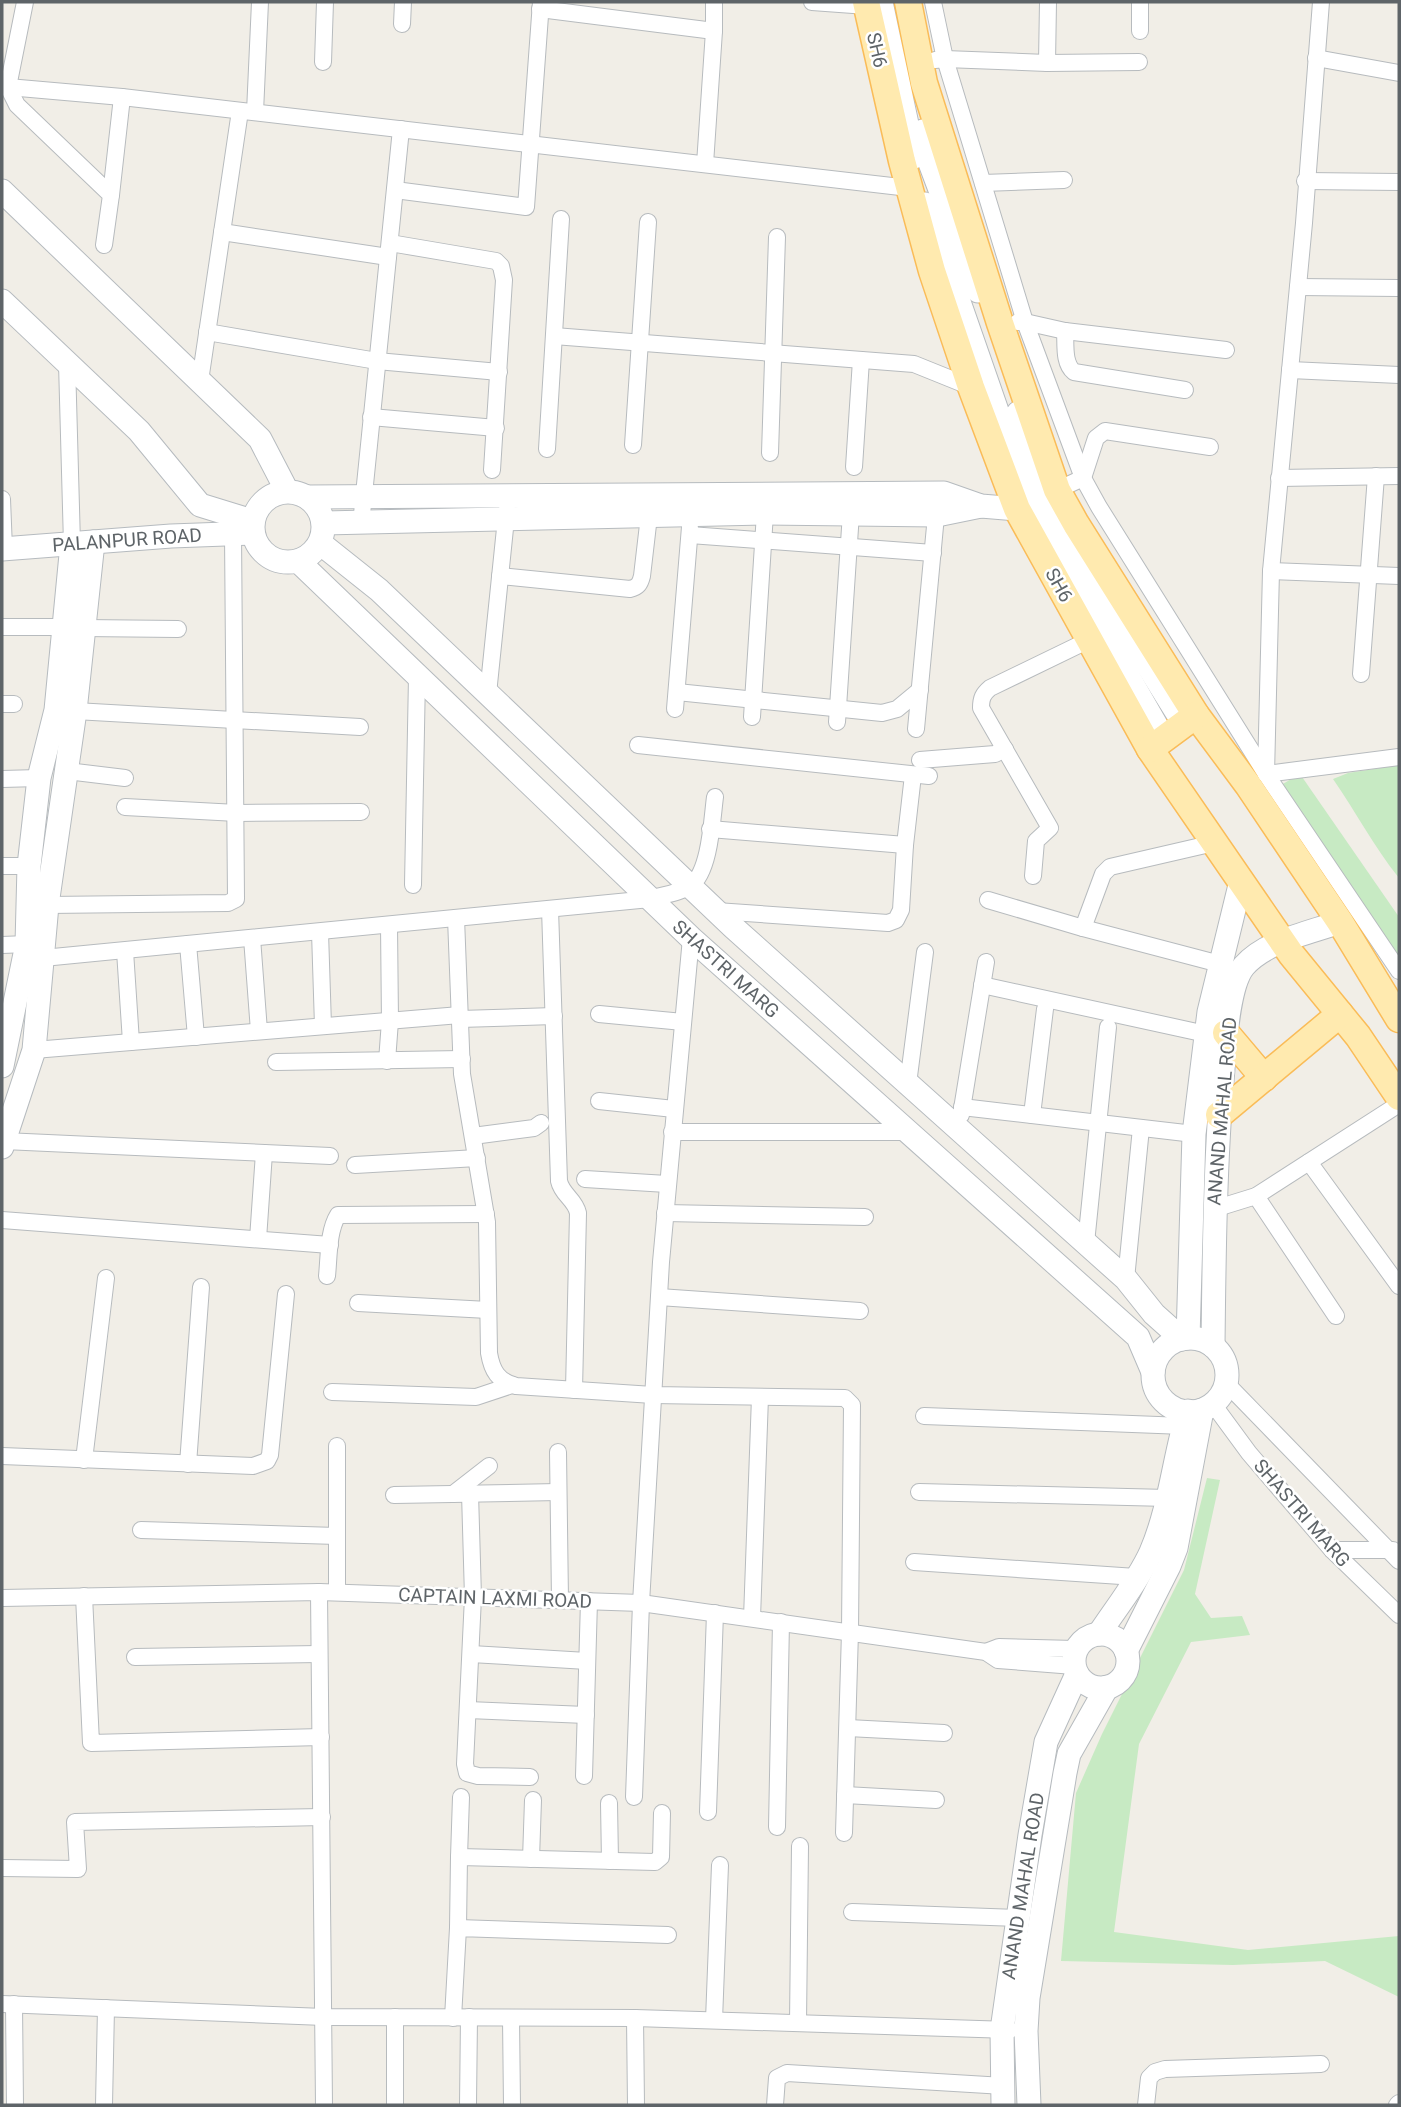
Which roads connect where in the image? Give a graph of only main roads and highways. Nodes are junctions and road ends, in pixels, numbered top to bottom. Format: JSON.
{"nodes":[{"id":1,"x":908,"y":2,"type":"edge"},
{"id":2,"x":872,"y":3,"type":"edge"},
{"id":3,"x":1036,"y":500,"type":"junction"},
{"id":4,"x":1173,"y":732,"type":"junction"},
{"id":5,"x":1340,"y":1014,"type":"junction"},
{"id":6,"x":1399,"y":1019,"type":"edge"},
{"id":7,"x":1216,"y":1033,"type":"road end"},
{"id":8,"x":1264,"y":1078,"type":"junction"},
{"id":9,"x":1399,"y":1097,"type":"edge"},
{"id":10,"x":1219,"y":1115,"type":"road end"}],
"edges":[{"from":1,"to":3,"type":"main road","name":"SH6"},
{"from":2,"to":3,"type":"main road","name":"SH6"},
{"from":3,"to":4,"type":"main road","name":"SH6"},
{"from":3,"to":4,"type":"main road","name":"SH6"},
{"from":4,"to":5,"type":"main road","name":"SH6"},
{"from":4,"to":6,"type":"main road"},
{"from":5,"to":8,"type":"main road"},
{"from":5,"to":9,"type":"main road","name":"SH6"},
{"from":7,"to":8,"type":"main road"},
{"from":8,"to":10,"type":"main road"}]}
